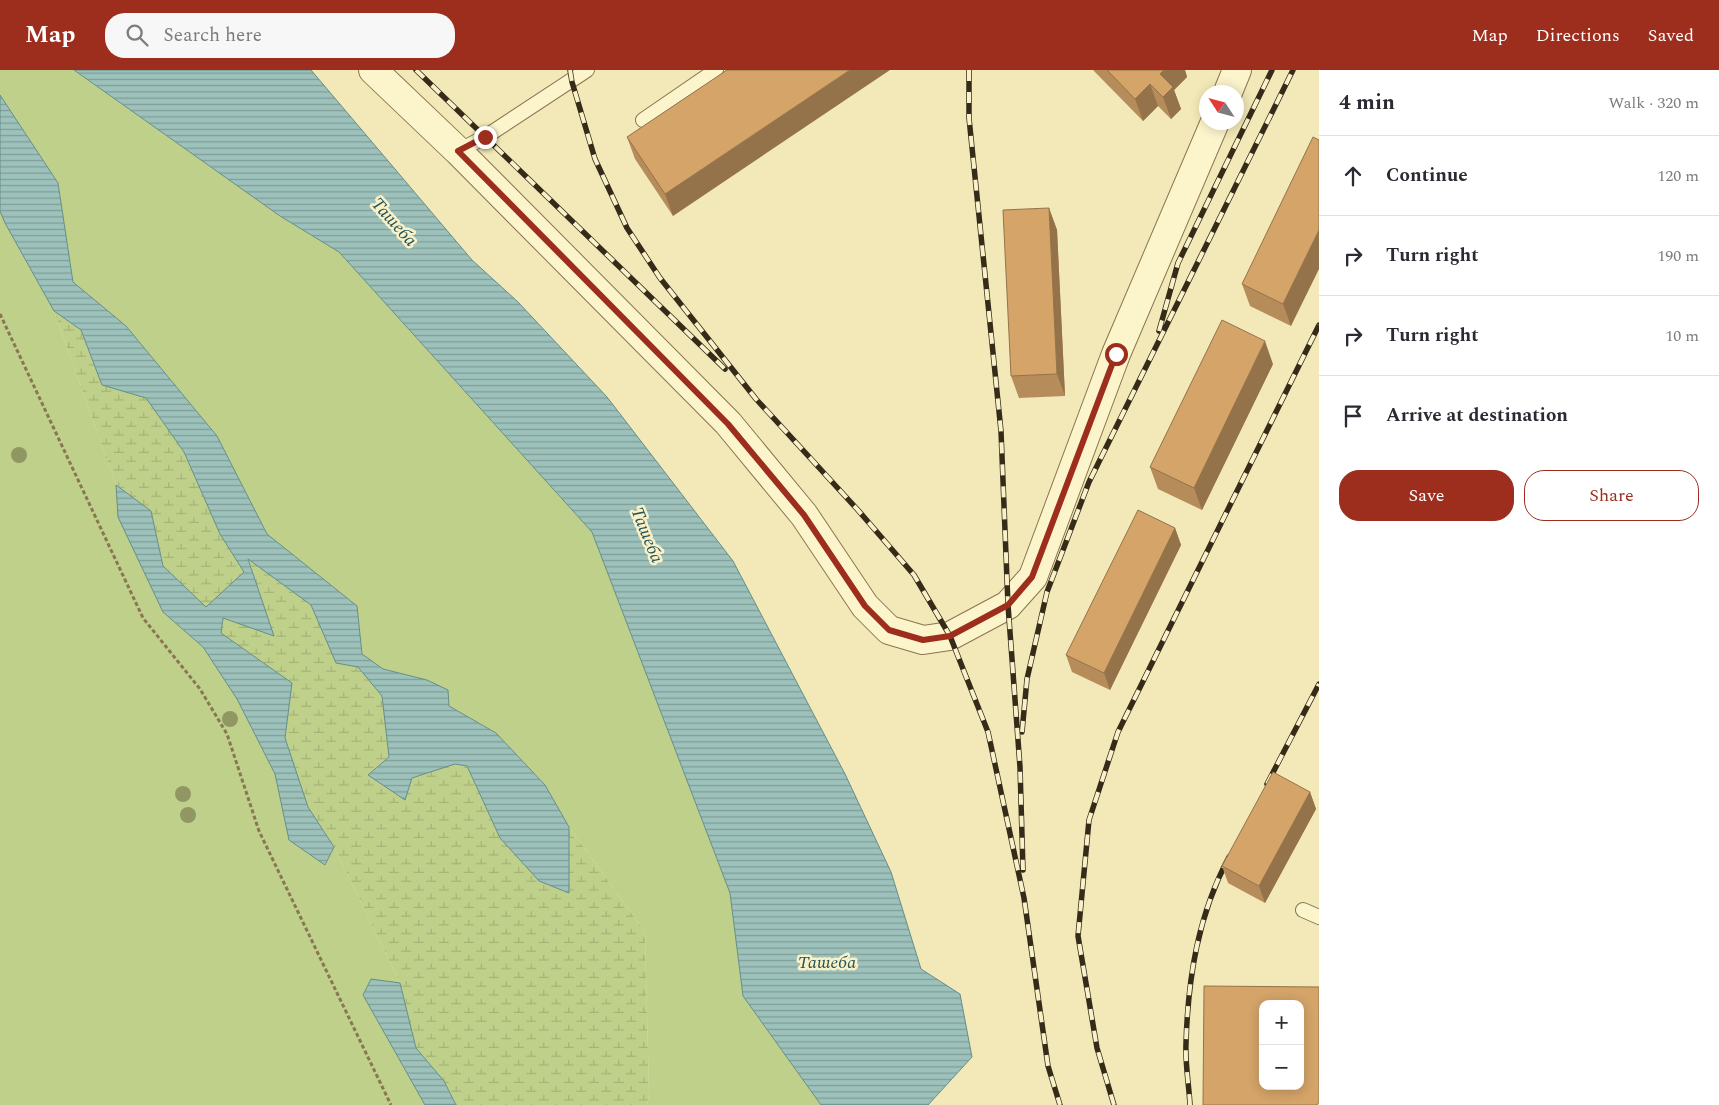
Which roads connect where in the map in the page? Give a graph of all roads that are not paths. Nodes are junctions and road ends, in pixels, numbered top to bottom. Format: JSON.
{"nodes":[{"id":1,"x":373,"y":70,"type":"edge"},
{"id":2,"x":587,"y":70,"type":"edge"},
{"id":3,"x":716,"y":70,"type":"edge"},
{"id":4,"x":1237,"y":70,"type":"edge"},
{"id":5,"x":1231,"y":85,"type":"edge"},
{"id":6,"x":643,"y":120,"type":"dead end"},
{"id":7,"x":1212,"y":130,"type":"edge"},
{"id":8,"x":458,"y":151,"type":"junction"},
{"id":9,"x":1303,"y":910,"type":"dead end"},
{"id":10,"x":1319,"y":917,"type":"edge"}],
"edges":[{"from":1,"to":8,"type":"street"},
{"from":2,"to":8,"type":"lane"},
{"from":3,"to":6,"type":"lane"},
{"from":4,"to":5,"type":"street"},
{"from":7,"to":8,"type":"street"},
{"from":9,"to":10,"type":"lane"}]}
